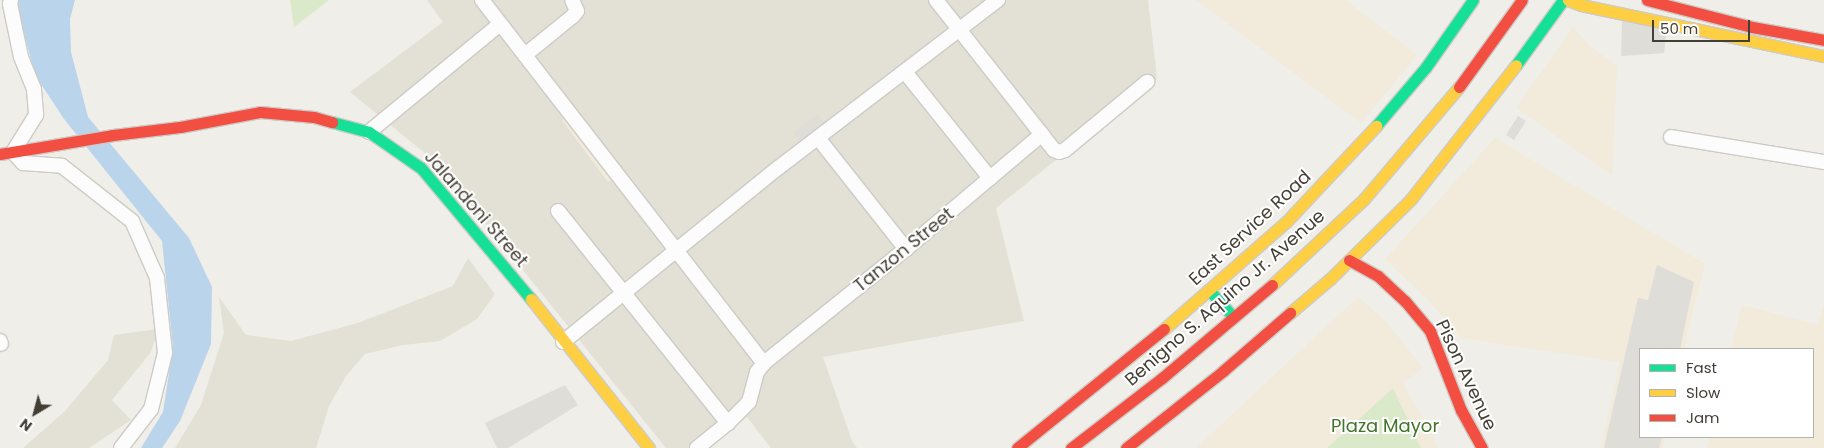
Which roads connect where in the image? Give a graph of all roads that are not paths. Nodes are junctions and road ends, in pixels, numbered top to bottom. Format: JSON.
{"nodes":[{"id":1,"x":11,"y":0,"type":"edge"},
{"id":2,"x":482,"y":0,"type":"edge"},
{"id":3,"x":572,"y":0,"type":"edge"},
{"id":4,"x":936,"y":0,"type":"edge"},
{"id":5,"x":998,"y":0,"type":"edge"},
{"id":6,"x":1473,"y":0,"type":"edge"},
{"id":7,"x":1522,"y":0,"type":"edge"},
{"id":8,"x":1563,"y":0,"type":"edge"},
{"id":9,"x":1568,"y":0,"type":"edge"},
{"id":10,"x":1647,"y":0,"type":"edge"},
{"id":11,"x":500,"y":24,"type":"junction"},
{"id":12,"x":959,"y":30,"type":"junction"},
{"id":13,"x":1824,"y":40,"type":"edge"},
{"id":14,"x":525,"y":55,"type":"junction"},
{"id":15,"x":1824,"y":56,"type":"edge"},
{"id":16,"x":905,"y":72,"type":"junction"},
{"id":17,"x":1147,"y":82,"type":"dead end"},
{"id":18,"x":370,"y":132,"type":"junction"},
{"id":19,"x":1042,"y":134,"type":"junction"},
{"id":20,"x":1671,"y":137,"type":"dead end"},
{"id":21,"x":818,"y":138,"type":"junction"},
{"id":22,"x":12,"y":152,"type":"edge"},
{"id":23,"x":1824,"y":162,"type":"edge"},
{"id":24,"x":990,"y":178,"type":"junction"},
{"id":25,"x":558,"y":211,"type":"dead end"},
{"id":26,"x":906,"y":249,"type":"junction"},
{"id":27,"x":676,"y":250,"type":"junction"},
{"id":28,"x":1349,"y":260,"type":"junction"},
{"id":29,"x":1209,"y":290,"type":"junction"},
{"id":30,"x":623,"y":293,"type":"junction"},
{"id":31,"x":1233,"y":317,"type":"junction"},
{"id":32,"x":562,"y":342,"type":"junction"},
{"id":33,"x":764,"y":363,"type":"junction"},
{"id":34,"x":728,"y":424,"type":"junction"},
{"id":35,"x":121,"y":448,"type":"edge"},
{"id":36,"x":649,"y":448,"type":"edge"},
{"id":37,"x":697,"y":448,"type":"edge"},
{"id":38,"x":1017,"y":448,"type":"edge"},
{"id":39,"x":1071,"y":448,"type":"edge"},
{"id":40,"x":1126,"y":448,"type":"edge"},
{"id":41,"x":1482,"y":448,"type":"edge"}],
"edges":[{"from":1,"to":22,"type":"street"},
{"from":2,"to":11,"type":"street"},
{"from":3,"to":14,"type":"street"},
{"from":4,"to":12,"type":"street"},
{"from":5,"to":12,"type":"street"},
{"from":6,"to":29,"type":"main road","name":"East Service Road"},
{"from":7,"to":31,"type":"main road","name":"Benigno S. Aquino Jr. Avenue"},
{"from":8,"to":28,"type":"main road"},
{"from":9,"to":15,"type":"main road"},
{"from":10,"to":13,"type":"main road"},
{"from":11,"to":14,"type":"street"},
{"from":11,"to":18,"type":"street"},
{"from":12,"to":16,"type":"street"},
{"from":12,"to":19,"type":"street"},
{"from":14,"to":27,"type":"street"},
{"from":16,"to":21,"type":"street"},
{"from":16,"to":24,"type":"street"},
{"from":17,"to":19,"type":"street"},
{"from":18,"to":22,"type":"main road","name":"Jalandoni Street"},
{"from":18,"to":32,"type":"main road","name":"Jalandoni Street"},
{"from":19,"to":24,"type":"street","name":"Tanzon Street"},
{"from":20,"to":23,"type":"street"},
{"from":21,"to":26,"type":"street"},
{"from":21,"to":27,"type":"street"},
{"from":22,"to":35,"type":"street"},
{"from":24,"to":26,"type":"street","name":"Tanzon Street"},
{"from":25,"to":30,"type":"street"},
{"from":26,"to":33,"type":"street","name":"Tanzon Street"},
{"from":27,"to":30,"type":"street"},
{"from":27,"to":33,"type":"street"},
{"from":28,"to":40,"type":"main road"},
{"from":28,"to":41,"type":"main road","name":"Pison Avenue"},
{"from":29,"to":31,"type":"main road"},
{"from":29,"to":38,"type":"main road","name":"East Service Road"},
{"from":30,"to":32,"type":"street"},
{"from":30,"to":34,"type":"street"},
{"from":31,"to":39,"type":"main road","name":"Benigno S. Aquino Jr. Avenue"},
{"from":32,"to":36,"type":"main road","name":"Jalandoni Street"},
{"from":33,"to":34,"type":"street"},
{"from":34,"to":37,"type":"street"}]}
